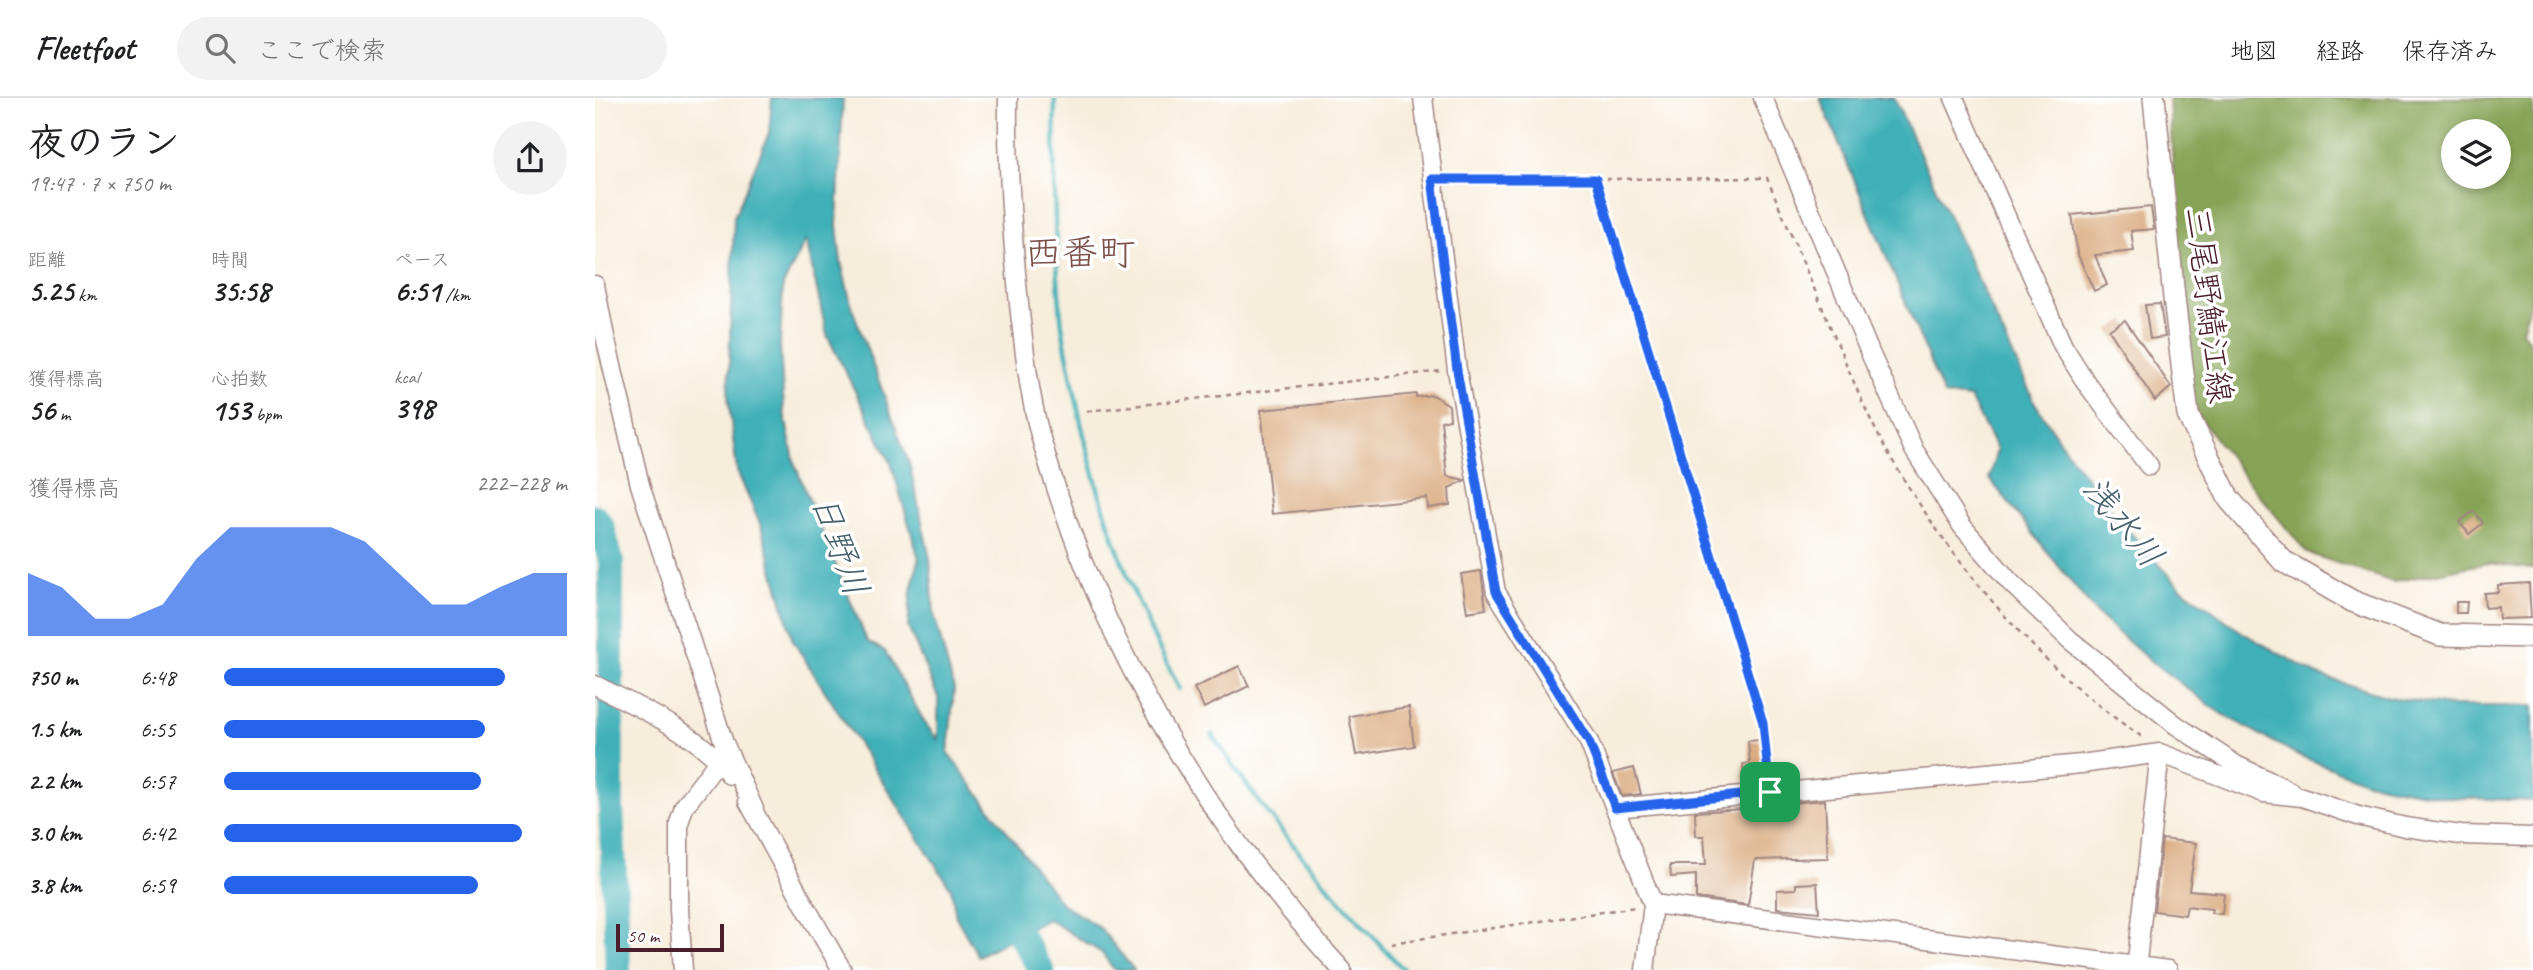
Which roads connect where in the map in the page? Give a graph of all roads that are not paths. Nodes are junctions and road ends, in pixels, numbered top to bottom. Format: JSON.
{"nodes":[{"id":1,"x":1008,"y":98,"type":"edge"},
{"id":2,"x":1423,"y":98,"type":"edge"},
{"id":3,"x":1763,"y":98,"type":"edge"},
{"id":4,"x":1954,"y":98,"type":"edge"},
{"id":5,"x":2154,"y":98,"type":"edge"},
{"id":6,"x":595,"y":285,"type":"edge"},
{"id":7,"x":2149,"y":466,"type":"dead end"},
{"id":8,"x":2533,"y":636,"type":"edge"},
{"id":9,"x":595,"y":685,"type":"edge"},
{"id":10,"x":2160,"y":753,"type":"junction"},
{"id":11,"x":719,"y":760,"type":"junction"},
{"id":12,"x":2302,"y":797,"type":"junction"},
{"id":13,"x":1615,"y":808,"type":"junction"},
{"id":14,"x":754,"y":809,"type":"junction"},
{"id":15,"x":2533,"y":837,"type":"edge"},
{"id":16,"x":1653,"y":904,"type":"junction"},
{"id":17,"x":2136,"y":968,"type":"edge"},
{"id":18,"x":683,"y":970,"type":"edge"},
{"id":19,"x":842,"y":970,"type":"edge"},
{"id":20,"x":1342,"y":970,"type":"edge"},
{"id":21,"x":1645,"y":970,"type":"edge"},
{"id":22,"x":2168,"y":970,"type":"edge"}],
"edges":[{"from":1,"to":20,"type":"street"},
{"from":2,"to":13,"type":"street"},
{"from":3,"to":12,"type":"street"},
{"from":4,"to":7,"type":"street"},
{"from":5,"to":8,"type":"main road","name":"三尾野鯖江線"},
{"from":6,"to":14,"type":"street"},
{"from":9,"to":11,"type":"street"},
{"from":10,"to":12,"type":"street"},
{"from":10,"to":13,"type":"street"},
{"from":10,"to":17,"type":"street"},
{"from":11,"to":14,"type":"street"},
{"from":11,"to":18,"type":"street"},
{"from":12,"to":15,"type":"street"},
{"from":13,"to":16,"type":"street"},
{"from":14,"to":19,"type":"street"},
{"from":16,"to":17,"type":"street"},
{"from":16,"to":21,"type":"street"},
{"from":17,"to":22,"type":"street"}]}
